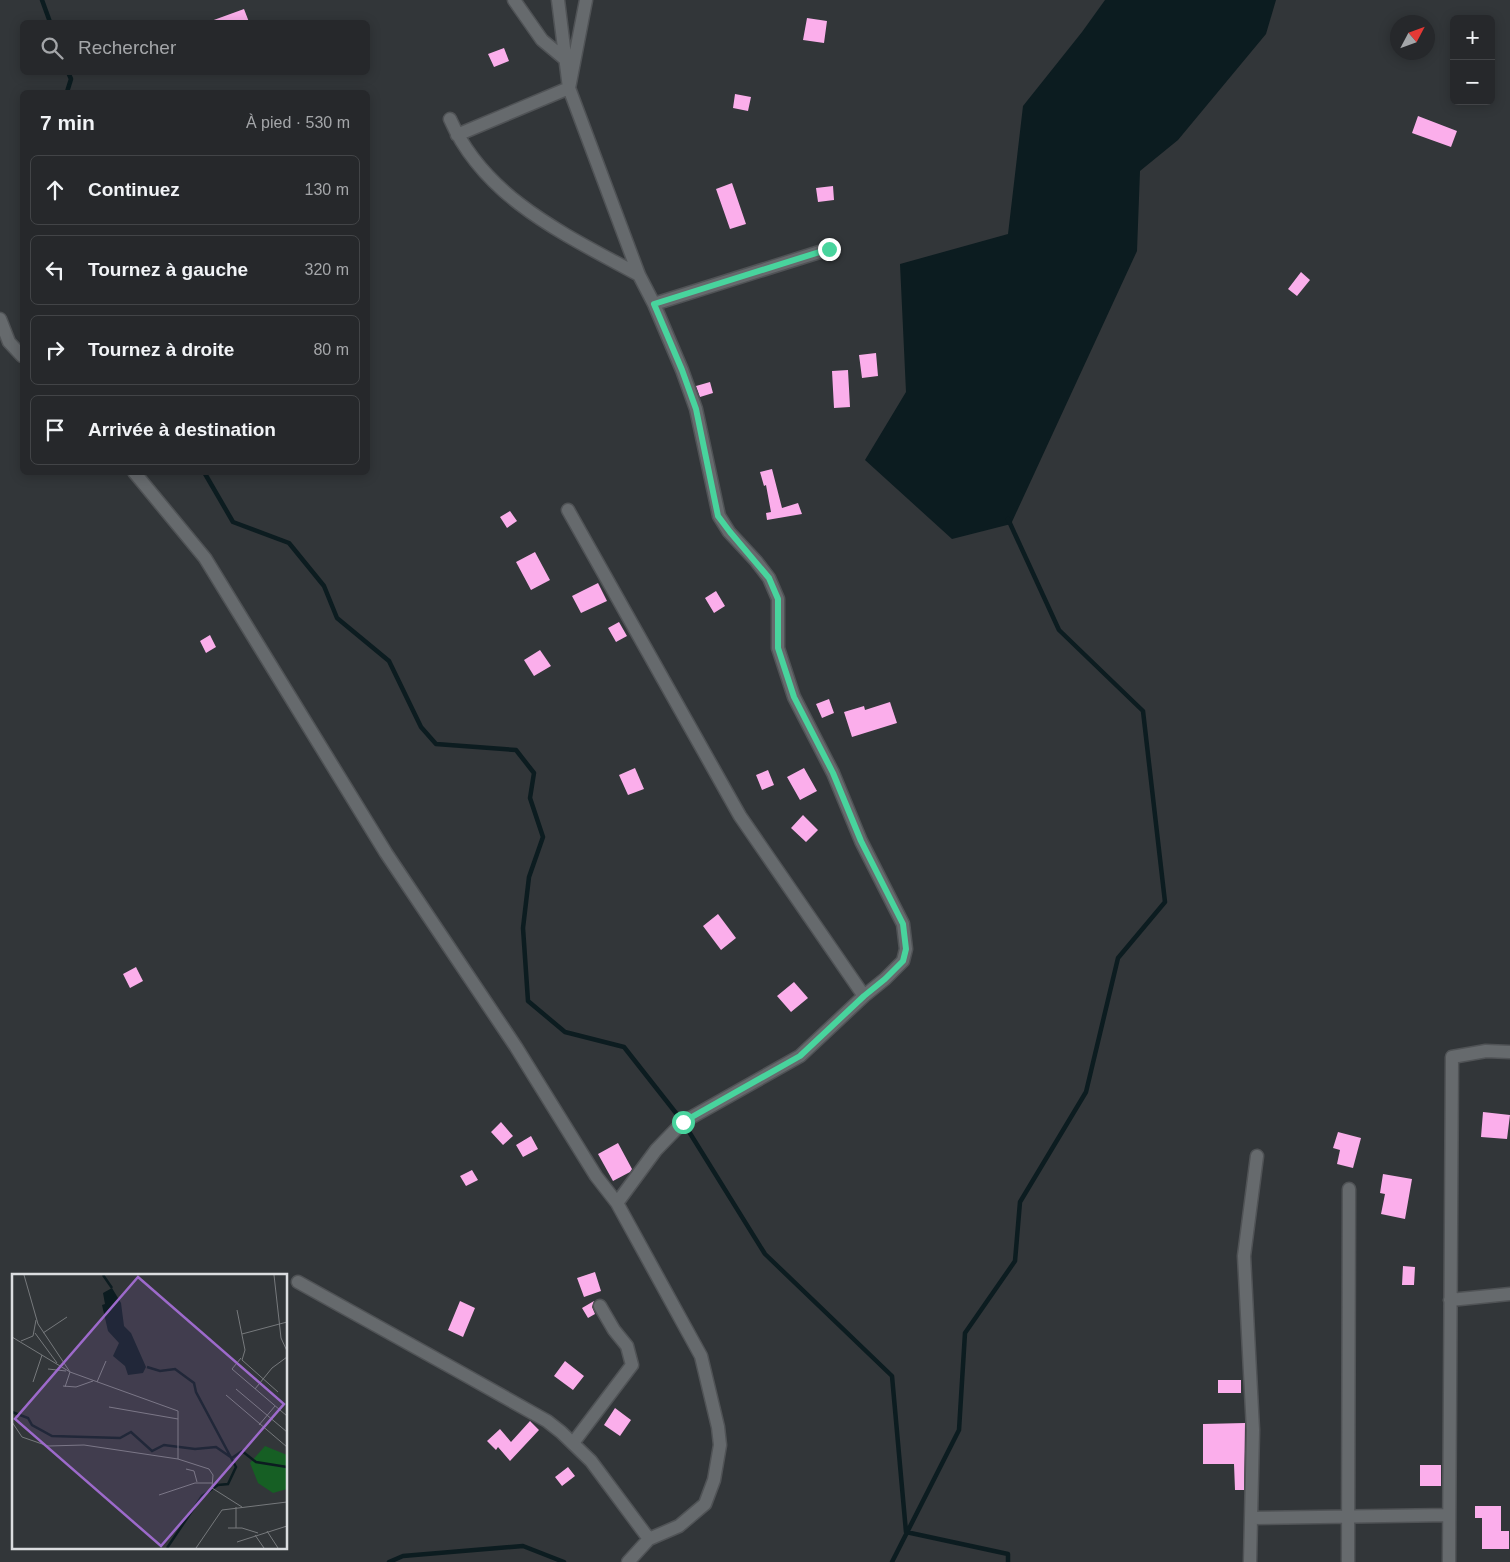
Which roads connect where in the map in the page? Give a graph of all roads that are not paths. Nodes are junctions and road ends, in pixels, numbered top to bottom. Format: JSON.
{"nodes":[{"id":1,"x":514,"y":0,"type":"edge"},
{"id":2,"x":558,"y":0,"type":"edge"},
{"id":3,"x":586,"y":0,"type":"edge"},
{"id":4,"x":566,"y":60,"type":"junction"},
{"id":5,"x":569,"y":88,"type":"junction"},
{"id":6,"x":450,"y":119,"type":"dead end"},
{"id":7,"x":457,"y":134,"type":"junction"},
{"id":8,"x":829,"y":249,"type":"dead end"},
{"id":9,"x":639,"y":275,"type":"junction"},
{"id":10,"x":654,"y":304,"type":"junction"},
{"id":11,"x":0,"y":320,"type":"edge"},
{"id":12,"x":20,"y":354,"type":"edge"},
{"id":13,"x":136,"y":475,"type":"edge"},
{"id":14,"x":568,"y":510,"type":"dead end"},
{"id":15,"x":864,"y":996,"type":"junction"},
{"id":16,"x":1510,"y":1052,"type":"edge"},
{"id":17,"x":1257,"y":1156,"type":"dead end"},
{"id":18,"x":1349,"y":1189,"type":"dead end"},
{"id":19,"x":617,"y":1203,"type":"junction"},
{"id":20,"x":298,"y":1282,"type":"dead end"},
{"id":21,"x":1510,"y":1294,"type":"edge"},
{"id":22,"x":1450,"y":1300,"type":"junction"},
{"id":23,"x":600,"y":1306,"type":"dead end"},
{"id":24,"x":573,"y":1443,"type":"junction"},
{"id":25,"x":1450,"y":1515,"type":"junction"},
{"id":26,"x":1348,"y":1516,"type":"junction"},
{"id":27,"x":1251,"y":1518,"type":"junction"},
{"id":28,"x":649,"y":1539,"type":"junction"},
{"id":29,"x":628,"y":1562,"type":"edge"},
{"id":30,"x":1250,"y":1562,"type":"edge"},
{"id":31,"x":1348,"y":1562,"type":"edge"},
{"id":32,"x":1449,"y":1562,"type":"edge"}],
"edges":[{"from":1,"to":4,"type":"street"},
{"from":2,"to":4,"type":"street"},
{"from":3,"to":5,"type":"street"},
{"from":4,"to":5,"type":"street"},
{"from":5,"to":7,"type":"street"},
{"from":5,"to":9,"type":"street"},
{"from":6,"to":7,"type":"street"},
{"from":7,"to":9,"type":"street"},
{"from":8,"to":10,"type":"street"},
{"from":9,"to":10,"type":"street"},
{"from":10,"to":15,"type":"street"},
{"from":11,"to":12,"type":"street"},
{"from":13,"to":19,"type":"street"},
{"from":14,"to":15,"type":"street"},
{"from":15,"to":19,"type":"street"},
{"from":16,"to":22,"type":"street"},
{"from":17,"to":27,"type":"street"},
{"from":18,"to":26,"type":"street"},
{"from":19,"to":28,"type":"street"},
{"from":20,"to":24,"type":"street"},
{"from":21,"to":22,"type":"street"},
{"from":22,"to":25,"type":"street"},
{"from":23,"to":24,"type":"street"},
{"from":24,"to":28,"type":"street"},
{"from":25,"to":26,"type":"street"},
{"from":25,"to":32,"type":"street"},
{"from":26,"to":27,"type":"street"},
{"from":26,"to":31,"type":"street"},
{"from":27,"to":30,"type":"street"},
{"from":28,"to":29,"type":"street"}]}
